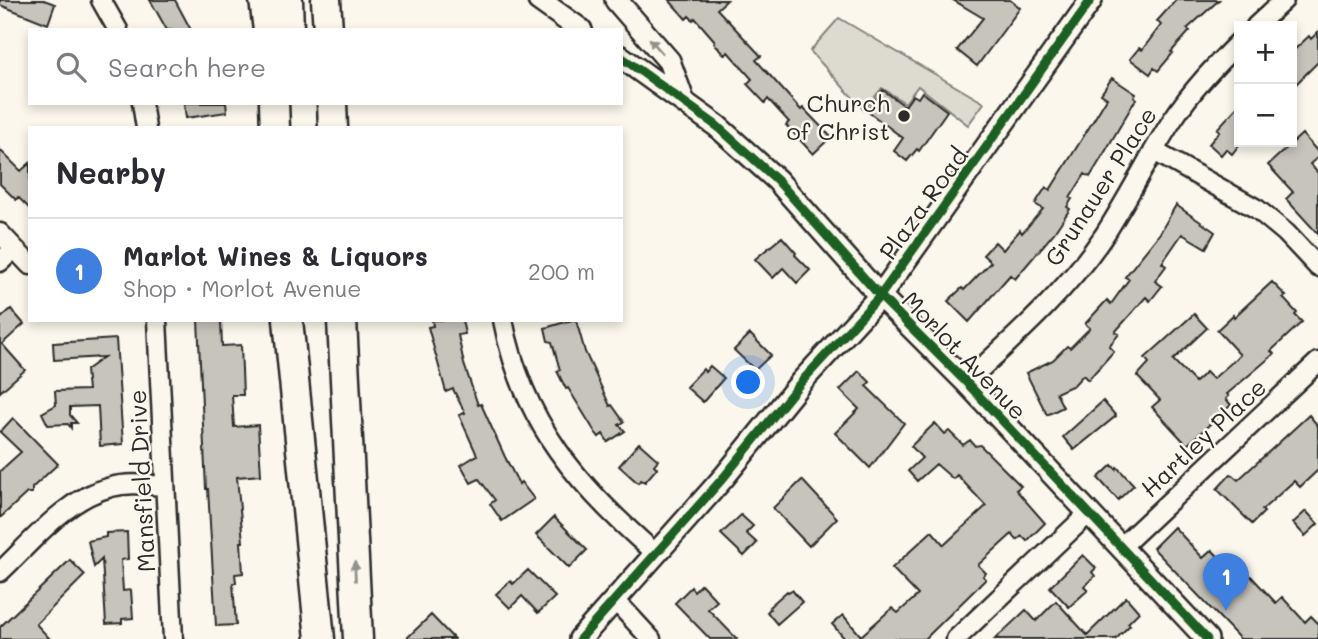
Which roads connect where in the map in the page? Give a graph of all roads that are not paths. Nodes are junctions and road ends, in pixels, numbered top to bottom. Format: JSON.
{"nodes":[{"id":1,"x":101,"y":0,"type":"edge"},
{"id":2,"x":264,"y":0,"type":"edge"},
{"id":3,"x":288,"y":0,"type":"edge"},
{"id":4,"x":326,"y":0,"type":"edge"},
{"id":5,"x":539,"y":0,"type":"edge"},
{"id":6,"x":616,"y":0,"type":"edge"},
{"id":7,"x":1091,"y":0,"type":"edge"},
{"id":8,"x":1284,"y":0,"type":"edge"},
{"id":9,"x":1261,"y":21,"type":"edge"},
{"id":10,"x":117,"y":28,"type":"edge"},
{"id":11,"x":268,"y":28,"type":"edge"},
{"id":12,"x":289,"y":28,"type":"edge"},
{"id":13,"x":328,"y":28,"type":"edge"},
{"id":14,"x":578,"y":28,"type":"edge"},
{"id":15,"x":1234,"y":47,"type":"edge"},
{"id":16,"x":623,"y":58,"type":"edge"},
{"id":17,"x":683,"y":100,"type":"junction"},
{"id":18,"x":142,"y":105,"type":"edge"},
{"id":19,"x":274,"y":105,"type":"edge"},
{"id":20,"x":293,"y":105,"type":"edge"},
{"id":21,"x":332,"y":105,"type":"edge"},
{"id":22,"x":146,"y":126,"type":"edge"},
{"id":23,"x":275,"y":126,"type":"edge"},
{"id":24,"x":294,"y":126,"type":"edge"},
{"id":25,"x":333,"y":126,"type":"edge"},
{"id":26,"x":1154,"y":151,"type":"junction"},
{"id":27,"x":0,"y":233,"type":"edge"},
{"id":28,"x":14,"y":248,"type":"junction"},
{"id":29,"x":0,"y":262,"type":"edge"},
{"id":30,"x":28,"y":263,"type":"edge"},
{"id":31,"x":1318,"y":267,"type":"edge"},
{"id":32,"x":880,"y":296,"type":"junction"},
{"id":33,"x":157,"y":322,"type":"edge"},
{"id":34,"x":288,"y":322,"type":"edge"},
{"id":35,"x":307,"y":322,"type":"edge"},
{"id":36,"x":342,"y":322,"type":"edge"},
{"id":37,"x":504,"y":322,"type":"edge"},
{"id":38,"x":1318,"y":362,"type":"edge"},
{"id":39,"x":966,"y":382,"type":"junction"},
{"id":40,"x":166,"y":486,"type":"junction"},
{"id":41,"x":1089,"y":513,"type":"junction"},
{"id":42,"x":1121,"y":547,"type":"junction"},
{"id":43,"x":656,"y":554,"type":"junction"},
{"id":44,"x":0,"y":572,"type":"edge"},
{"id":45,"x":615,"y":600,"type":"junction"},
{"id":46,"x":173,"y":639,"type":"edge"},
{"id":47,"x":320,"y":639,"type":"edge"},
{"id":48,"x":328,"y":639,"type":"edge"},
{"id":49,"x":358,"y":639,"type":"edge"},
{"id":50,"x":580,"y":639,"type":"edge"},
{"id":51,"x":651,"y":639,"type":"edge"},
{"id":52,"x":956,"y":639,"type":"edge"},
{"id":53,"x":1207,"y":639,"type":"edge"}],
"edges":[{"from":1,"to":10,"type":"street"},
{"from":2,"to":11,"type":"highway"},
{"from":3,"to":12,"type":"highway"},
{"from":4,"to":13,"type":"highway"},
{"from":5,"to":14,"type":"street"},
{"from":17,"to":6,"type":"street","one_way":true},
{"from":7,"to":32,"type":"street","name":"Plaza Road"},
{"from":8,"to":9,"type":"street"},
{"from":15,"to":26,"type":"street","name":"Grunauer Place"},
{"from":16,"to":17,"type":"street","name":"Morlot Avenue"},
{"from":17,"to":32,"type":"street","name":"Morlot Avenue"},
{"from":18,"to":22,"type":"street"},
{"from":19,"to":23,"type":"highway"},
{"from":20,"to":24,"type":"highway"},
{"from":21,"to":25,"type":"highway"},
{"from":26,"to":31,"type":"street"},
{"from":26,"to":39,"type":"street","name":"Grunauer Place"},
{"from":27,"to":28,"type":"street"},
{"from":28,"to":29,"type":"street"},
{"from":28,"to":30,"type":"street"},
{"from":32,"to":39,"type":"street","name":"Morlot Avenue"},
{"from":32,"to":43,"type":"street","name":"Plaza Road"},
{"from":33,"to":40,"type":"street","name":"Mansfield Drive"},
{"from":34,"to":47,"type":"highway"},
{"from":35,"to":48,"type":"highway"},
{"from":49,"to":36,"type":"highway","one_way":true},
{"from":37,"to":43,"type":"street"},
{"from":38,"to":42,"type":"street","name":"Hartley Place"},
{"from":39,"to":41,"type":"street","name":"Morlot Avenue"},
{"from":40,"to":44,"type":"street"},
{"from":40,"to":46,"type":"street","name":"Mansfield Drive"},
{"from":41,"to":42,"type":"street","name":"Morlot Avenue"},
{"from":41,"to":52,"type":"street"},
{"from":42,"to":53,"type":"street","name":"Morlot Avenue"},
{"from":43,"to":45,"type":"street","name":"Plaza Road"},
{"from":45,"to":50,"type":"street","name":"Plaza Road"},
{"from":45,"to":51,"type":"street"}]}
